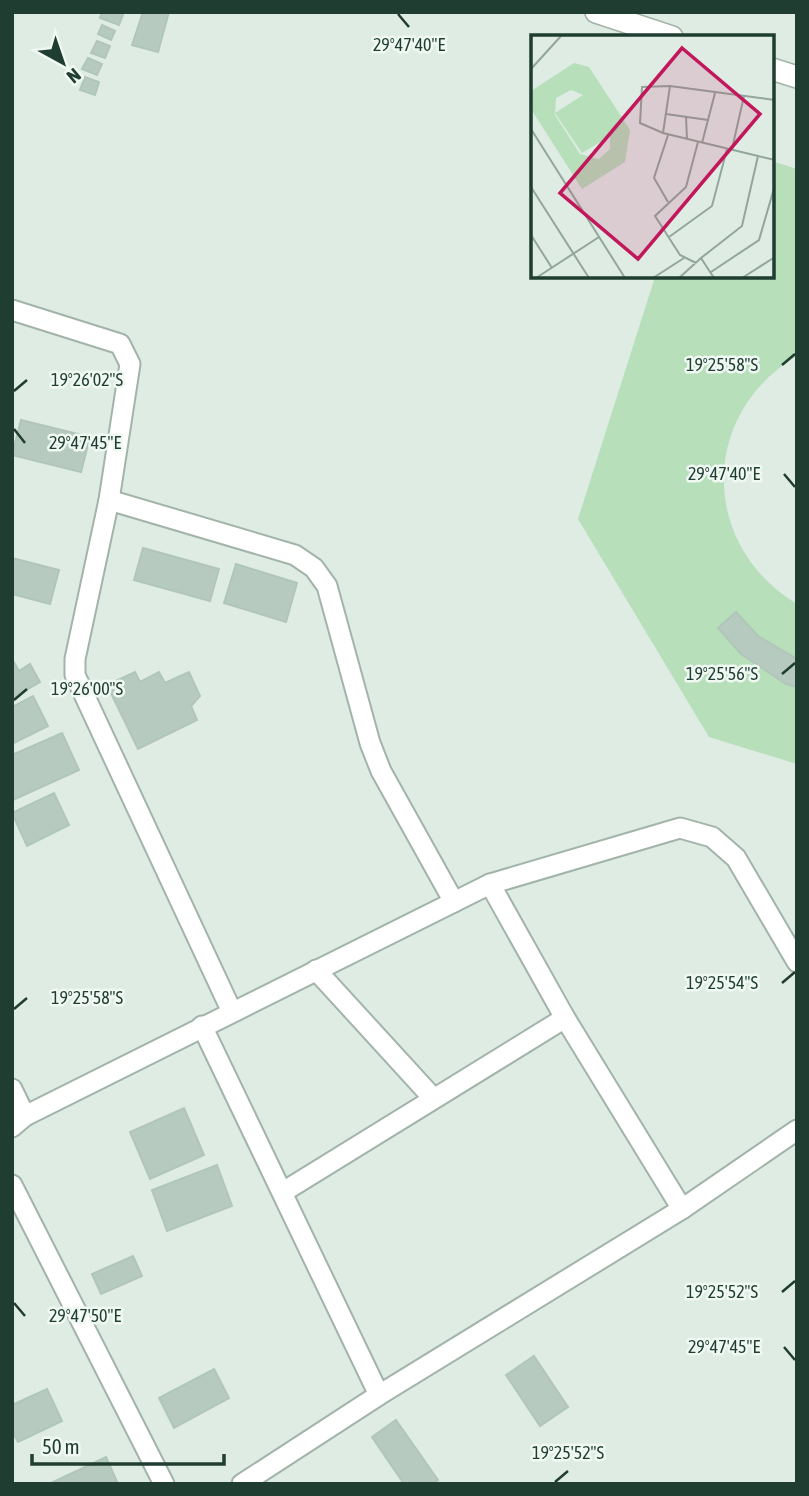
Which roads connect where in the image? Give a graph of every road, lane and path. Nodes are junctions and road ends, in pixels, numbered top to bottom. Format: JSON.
{"nodes":[{"id":1,"x":596,"y":12,"type":"edge"},
{"id":2,"x":666,"y":35,"type":"edge"},
{"id":3,"x":774,"y":70,"type":"edge"},
{"id":4,"x":797,"y":77,"type":"edge"},
{"id":5,"x":12,"y":310,"type":"edge"},
{"id":6,"x":108,"y":500,"type":"junction"},
{"id":7,"x":490,"y":884,"type":"junction"},
{"id":8,"x":454,"y":902,"type":"junction"},
{"id":9,"x":797,"y":962,"type":"edge"},
{"id":10,"x":316,"y":970,"type":"junction"},
{"id":11,"x":232,"y":1012,"type":"junction"},
{"id":12,"x":565,"y":1018,"type":"junction"},
{"id":13,"x":202,"y":1026,"type":"junction"},
{"id":14,"x":12,"y":1089,"type":"edge"},
{"id":15,"x":433,"y":1098,"type":"junction"},
{"id":16,"x":19,"y":1121,"type":"edge"},
{"id":17,"x":797,"y":1130,"type":"edge"},
{"id":18,"x":12,"y":1185,"type":"edge"},
{"id":19,"x":283,"y":1192,"type":"junction"},
{"id":20,"x":682,"y":1209,"type":"junction"},
{"id":21,"x":379,"y":1395,"type":"junction"},
{"id":22,"x":164,"y":1484,"type":"edge"},
{"id":23,"x":243,"y":1484,"type":"edge"}],
"edges":[{"from":1,"to":2,"type":"street"},
{"from":3,"to":4,"type":"street"},
{"from":5,"to":6,"type":"street"},
{"from":6,"to":8,"type":"street"},
{"from":6,"to":11,"type":"street"},
{"from":7,"to":8,"type":"street"},
{"from":7,"to":9,"type":"street"},
{"from":7,"to":12,"type":"street"},
{"from":8,"to":10,"type":"street"},
{"from":10,"to":11,"type":"street"},
{"from":10,"to":15,"type":"street"},
{"from":11,"to":13,"type":"street"},
{"from":12,"to":15,"type":"street"},
{"from":12,"to":20,"type":"street"},
{"from":13,"to":16,"type":"street"},
{"from":13,"to":19,"type":"street"},
{"from":14,"to":16,"type":"street"},
{"from":15,"to":19,"type":"street"},
{"from":17,"to":20,"type":"street"},
{"from":18,"to":22,"type":"street"},
{"from":19,"to":21,"type":"street"},
{"from":20,"to":21,"type":"street"},
{"from":21,"to":23,"type":"street"}]}
